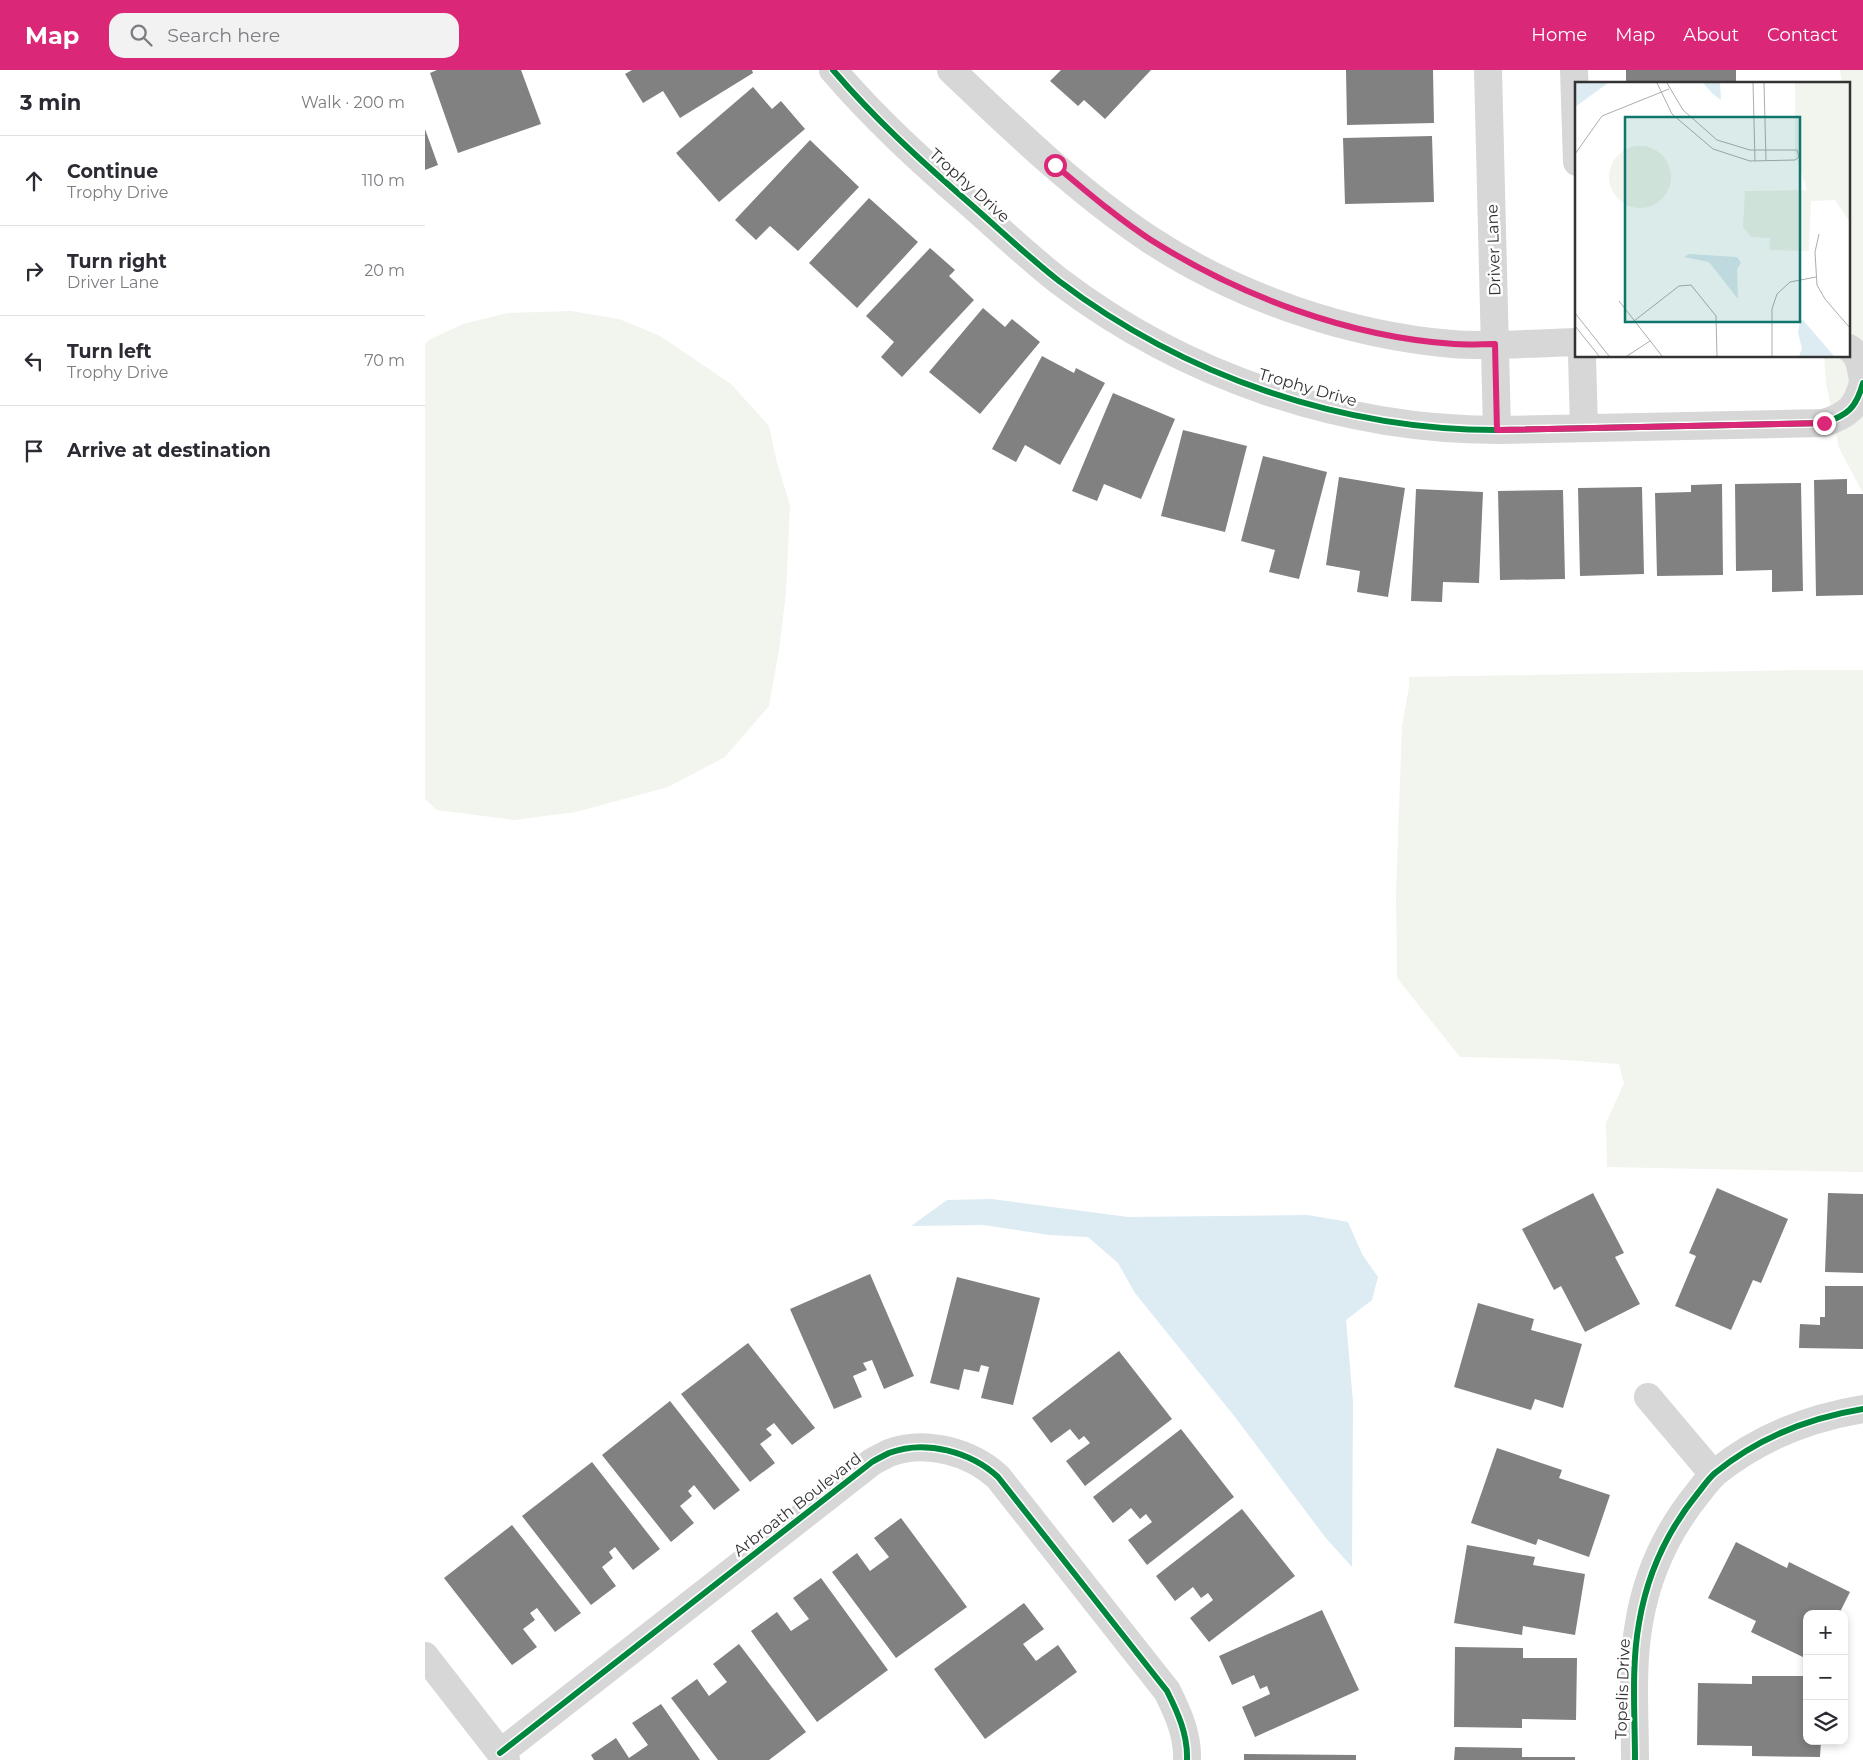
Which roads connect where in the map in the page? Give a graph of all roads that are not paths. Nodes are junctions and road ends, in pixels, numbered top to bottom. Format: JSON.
{"nodes":[{"id":1,"x":833,"y":70,"type":"edge"},
{"id":2,"x":951,"y":70,"type":"edge"},
{"id":3,"x":1488,"y":70,"type":"edge"},
{"id":4,"x":1574,"y":70,"type":"edge"},
{"id":5,"x":1575,"y":101,"type":"edge"},
{"id":6,"x":1575,"y":342,"type":"edge"},
{"id":7,"x":1495,"y":344,"type":"junction"},
{"id":8,"x":1851,"y":350,"type":"edge"},
{"id":9,"x":1582,"y":358,"type":"edge"},
{"id":10,"x":1863,"y":382,"type":"edge"},
{"id":11,"x":1584,"y":428,"type":"junction"},
{"id":12,"x":1497,"y":430,"type":"junction"},
{"id":13,"x":1648,"y":1397,"type":"dead end"},
{"id":14,"x":1863,"y":1409,"type":"edge"},
{"id":15,"x":1713,"y":1474,"type":"junction"},
{"id":16,"x":425,"y":1656,"type":"edge"},
{"id":17,"x":503,"y":1756,"type":"edge"},
{"id":18,"x":1187,"y":1760,"type":"edge"},
{"id":19,"x":1635,"y":1760,"type":"edge"}],
"edges":[{"from":1,"to":12,"type":"street","name":"Trophy Drive"},
{"from":2,"to":7,"type":"street"},
{"from":3,"to":7,"type":"street","name":"Driver Lane"},
{"from":4,"to":5,"type":"street"},
{"from":6,"to":7,"type":"street"},
{"from":7,"to":12,"type":"street","name":"Driver Lane"},
{"from":8,"to":10,"type":"street","name":"Trophy Drive"},
{"from":9,"to":11,"type":"street"},
{"from":10,"to":11,"type":"street","name":"Trophy Drive"},
{"from":11,"to":12,"type":"street","name":"Trophy Drive"},
{"from":13,"to":15,"type":"street"},
{"from":14,"to":15,"type":"street","name":"Topelis Drive"},
{"from":15,"to":19,"type":"street","name":"Topelis Drive"},
{"from":16,"to":17,"type":"street"},
{"from":17,"to":18,"type":"street","name":"Arbroath Boulevard"}]}
